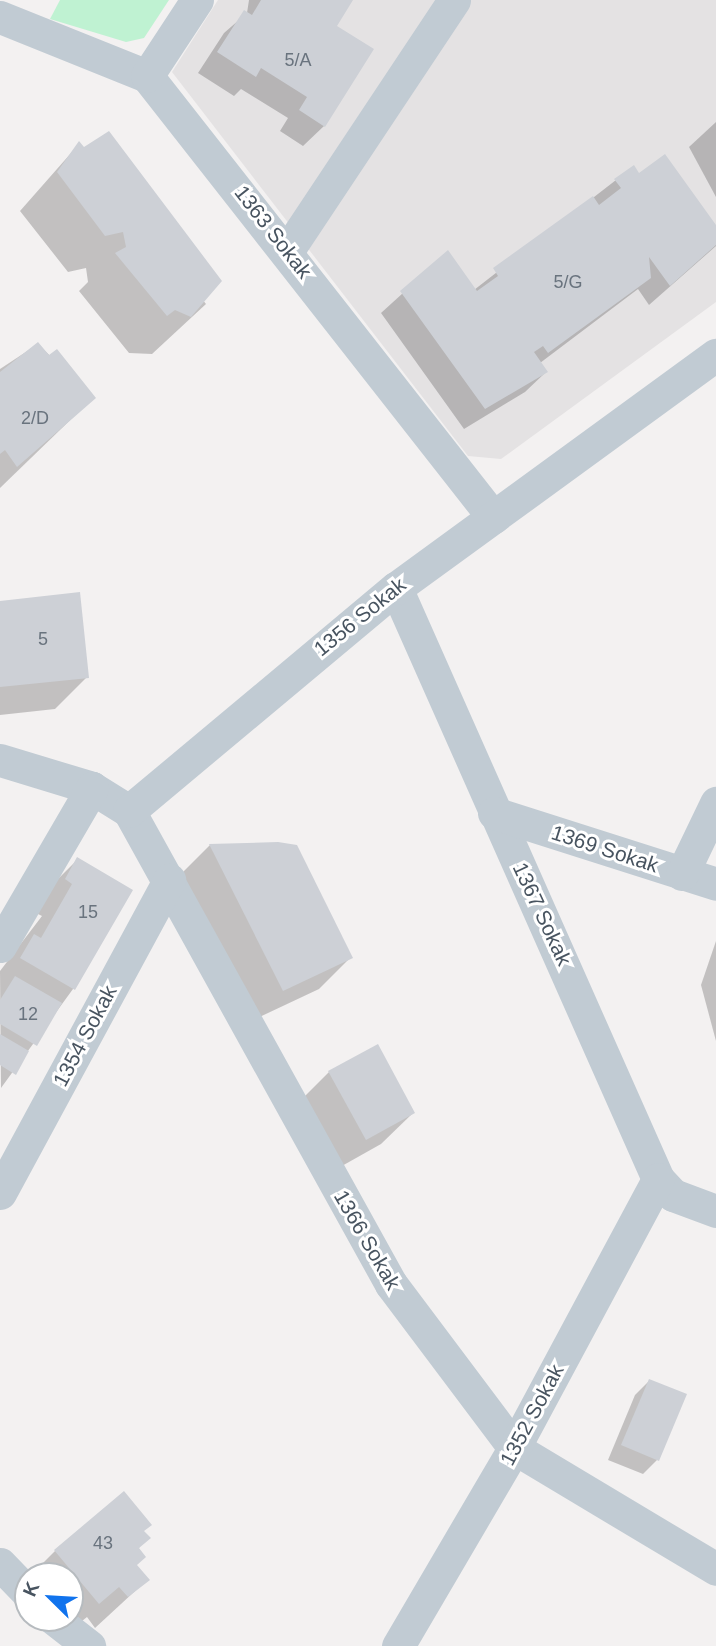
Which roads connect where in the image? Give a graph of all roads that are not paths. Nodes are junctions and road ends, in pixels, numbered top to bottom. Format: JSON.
{"nodes":[{"id":1,"x":197,"y":0,"type":"edge"},
{"id":2,"x":454,"y":0,"type":"edge"},
{"id":3,"x":0,"y":17,"type":"edge"},
{"id":4,"x":147,"y":76,"type":"junction"},
{"id":5,"x":288,"y":250,"type":"junction"},
{"id":6,"x":716,"y":355,"type":"edge"},
{"id":7,"x":493,"y":517,"type":"junction"},
{"id":8,"x":396,"y":588,"type":"junction"},
{"id":9,"x":0,"y":760,"type":"edge"},
{"id":10,"x":92,"y":788,"type":"junction"},
{"id":11,"x":716,"y":803,"type":"edge"},
{"id":12,"x":129,"y":811,"type":"junction"},
{"id":13,"x":494,"y":813,"type":"junction"},
{"id":14,"x":682,"y":874,"type":"junction"},
{"id":15,"x":169,"y":880,"type":"junction"},
{"id":16,"x":716,"y":884,"type":"edge"},
{"id":17,"x":0,"y":946,"type":"edge"},
{"id":18,"x":658,"y":1179,"type":"junction"},
{"id":19,"x":0,"y":1193,"type":"edge"},
{"id":20,"x":716,"y":1212,"type":"edge"},
{"id":21,"x":514,"y":1448,"type":"junction"},
{"id":22,"x":0,"y":1564,"type":"edge"},
{"id":23,"x":716,"y":1569,"type":"edge"},
{"id":24,"x":14,"y":1578,"type":"edge"},
{"id":25,"x":71,"y":1632,"type":"edge"},
{"id":26,"x":89,"y":1646,"type":"edge"},
{"id":27,"x":398,"y":1646,"type":"edge"}],
"edges":[{"from":1,"to":4,"type":"street"},
{"from":2,"to":5,"type":"street"},
{"from":3,"to":4,"type":"street","name":"1363 Sokak"},
{"from":4,"to":5,"type":"street","name":"1363 Sokak"},
{"from":5,"to":7,"type":"street","name":"1363 Sokak"},
{"from":6,"to":7,"type":"street","name":"1356 Sokak"},
{"from":7,"to":8,"type":"street","name":"1356 Sokak"},
{"from":8,"to":12,"type":"street","name":"1356 Sokak"},
{"from":8,"to":13,"type":"street","name":"1367 Sokak"},
{"from":9,"to":10,"type":"street"},
{"from":10,"to":12,"type":"street"},
{"from":10,"to":17,"type":"street"},
{"from":11,"to":14,"type":"street"},
{"from":12,"to":15,"type":"street","name":"1366 Sokak"},
{"from":13,"to":14,"type":"street","name":"1369 Sokak"},
{"from":13,"to":18,"type":"street","name":"1367 Sokak"},
{"from":14,"to":16,"type":"street","name":"1369 Sokak"},
{"from":15,"to":19,"type":"street","name":"1354 Sokak"},
{"from":15,"to":21,"type":"street","name":"1366 Sokak"},
{"from":18,"to":20,"type":"street","name":"1367 Sokak"},
{"from":18,"to":21,"type":"street","name":"1352 Sokak"},
{"from":21,"to":23,"type":"street","name":"1366 Sokak"},
{"from":21,"to":27,"type":"street","name":"1352 Sokak"},
{"from":22,"to":24,"type":"street"},
{"from":25,"to":26,"type":"street"}]}
